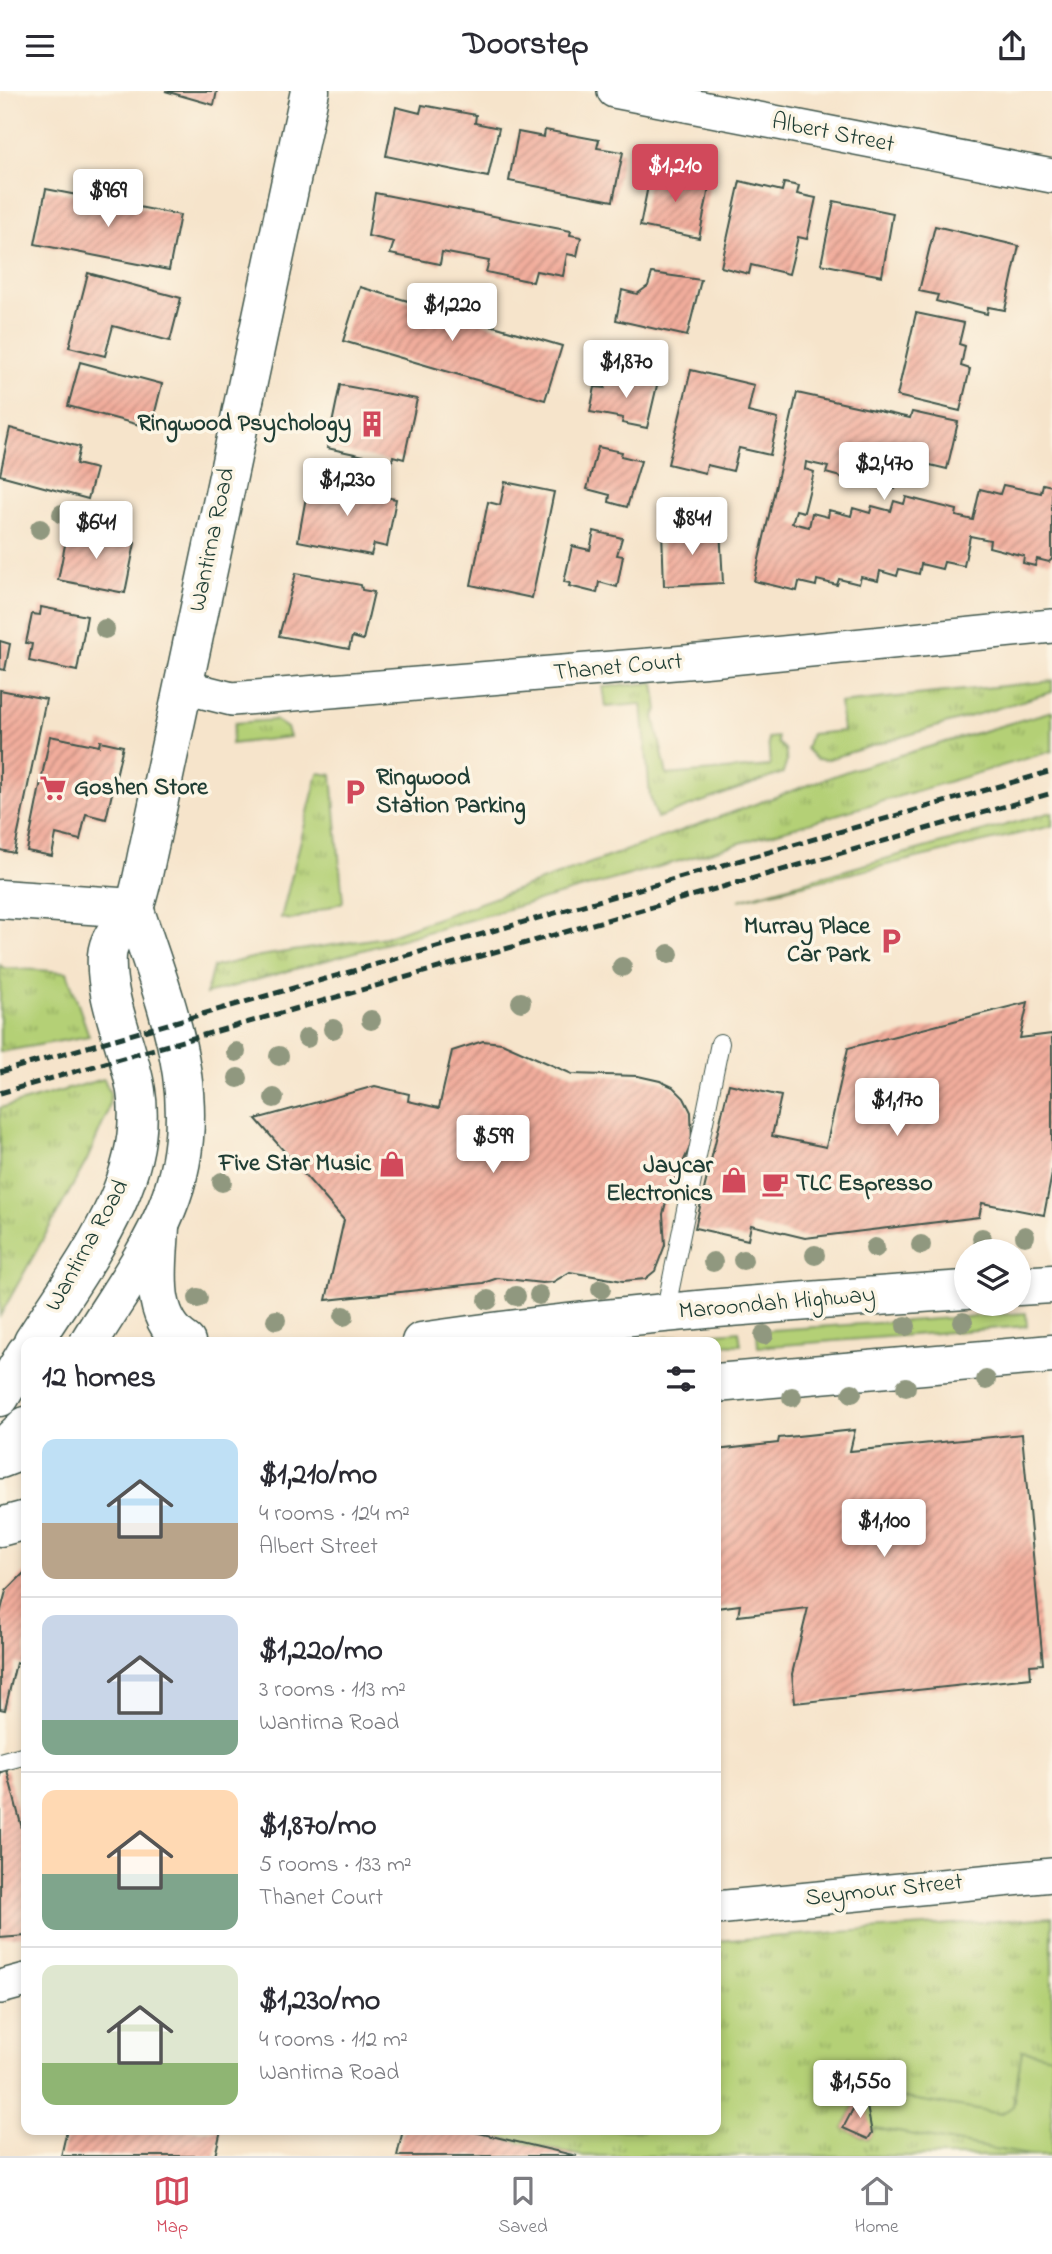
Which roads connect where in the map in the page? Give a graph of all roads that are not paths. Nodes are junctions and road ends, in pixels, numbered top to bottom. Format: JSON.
{"nodes":[{"id":1,"x":310,"y":91,"type":"edge"},
{"id":2,"x":614,"y":91,"type":"edge"},
{"id":3,"x":1052,"y":176,"type":"edge"},
{"id":4,"x":1052,"y":626,"type":"edge"},
{"id":5,"x":184,"y":687,"type":"junction"},
{"id":6,"x":0,"y":899,"type":"edge"},
{"id":7,"x":134,"y":908,"type":"junction"},
{"id":8,"x":720,"y":1043,"type":"dead end"},
{"id":9,"x":160,"y":1222,"type":"junction"},
{"id":10,"x":1052,"y":1284,"type":"edge"},
{"id":11,"x":1031,"y":1285,"type":"edge"},
{"id":12,"x":954,"y":1291,"type":"edge"},
{"id":13,"x":665,"y":1313,"type":"junction"},
{"id":14,"x":36,"y":1337,"type":"edge"},
{"id":15,"x":92,"y":1337,"type":"edge"},
{"id":16,"x":181,"y":1337,"type":"edge"},
{"id":17,"x":463,"y":1337,"type":"edge"},
{"id":18,"x":1052,"y":1354,"type":"edge"},
{"id":19,"x":21,"y":1361,"type":"edge"},
{"id":20,"x":721,"y":1383,"type":"edge"},
{"id":21,"x":0,"y":1397,"type":"edge"},
{"id":22,"x":21,"y":1431,"type":"edge"},
{"id":23,"x":0,"y":1451,"type":"edge"},
{"id":24,"x":21,"y":1451,"type":"edge"},
{"id":25,"x":0,"y":1459,"type":"edge"},
{"id":26,"x":21,"y":1521,"type":"edge"},
{"id":27,"x":0,"y":1527,"type":"edge"},
{"id":28,"x":21,"y":1756,"type":"edge"},
{"id":29,"x":0,"y":1762,"type":"edge"},
{"id":30,"x":1052,"y":1875,"type":"edge"},
{"id":31,"x":721,"y":1908,"type":"edge"},
{"id":32,"x":0,"y":1977,"type":"edge"},
{"id":33,"x":21,"y":1979,"type":"edge"},
{"id":34,"x":21,"y":1981,"type":"edge"},
{"id":35,"x":0,"y":1987,"type":"edge"}],
"edges":[{"from":1,"to":5,"type":"main road","name":"Wantirna Road"},
{"from":2,"to":3,"type":"street","name":"Albert Street"},
{"from":4,"to":5,"type":"street","name":"Thanet Court"},
{"from":5,"to":7,"type":"main road","name":"Wantirna Road"},
{"from":6,"to":7,"type":"main road"},
{"from":7,"to":9,"type":"main road","name":"Wantirna Road"},
{"from":7,"to":14,"type":"main road","name":"Wantirna Road"},
{"from":8,"to":13,"type":"lane"},
{"from":9,"to":15,"type":"main road","name":"Wantirna Road"},
{"from":9,"to":16,"type":"main road"},
{"from":10,"to":11,"type":"main road"},
{"from":12,"to":13,"type":"main road","name":"Maroondah Highway"},
{"from":13,"to":17,"type":"main road","name":"Maroondah Highway"},
{"from":18,"to":20,"type":"main road"},
{"from":19,"to":21,"type":"main road"},
{"from":22,"to":23,"type":"main road"},
{"from":24,"to":25,"type":"main road"},
{"from":26,"to":27,"type":"main road"},
{"from":28,"to":29,"type":"lane"},
{"from":30,"to":31,"type":"street","name":"Seymour Street"},
{"from":32,"to":33,"type":"street"},
{"from":34,"to":35,"type":"street"}]}
